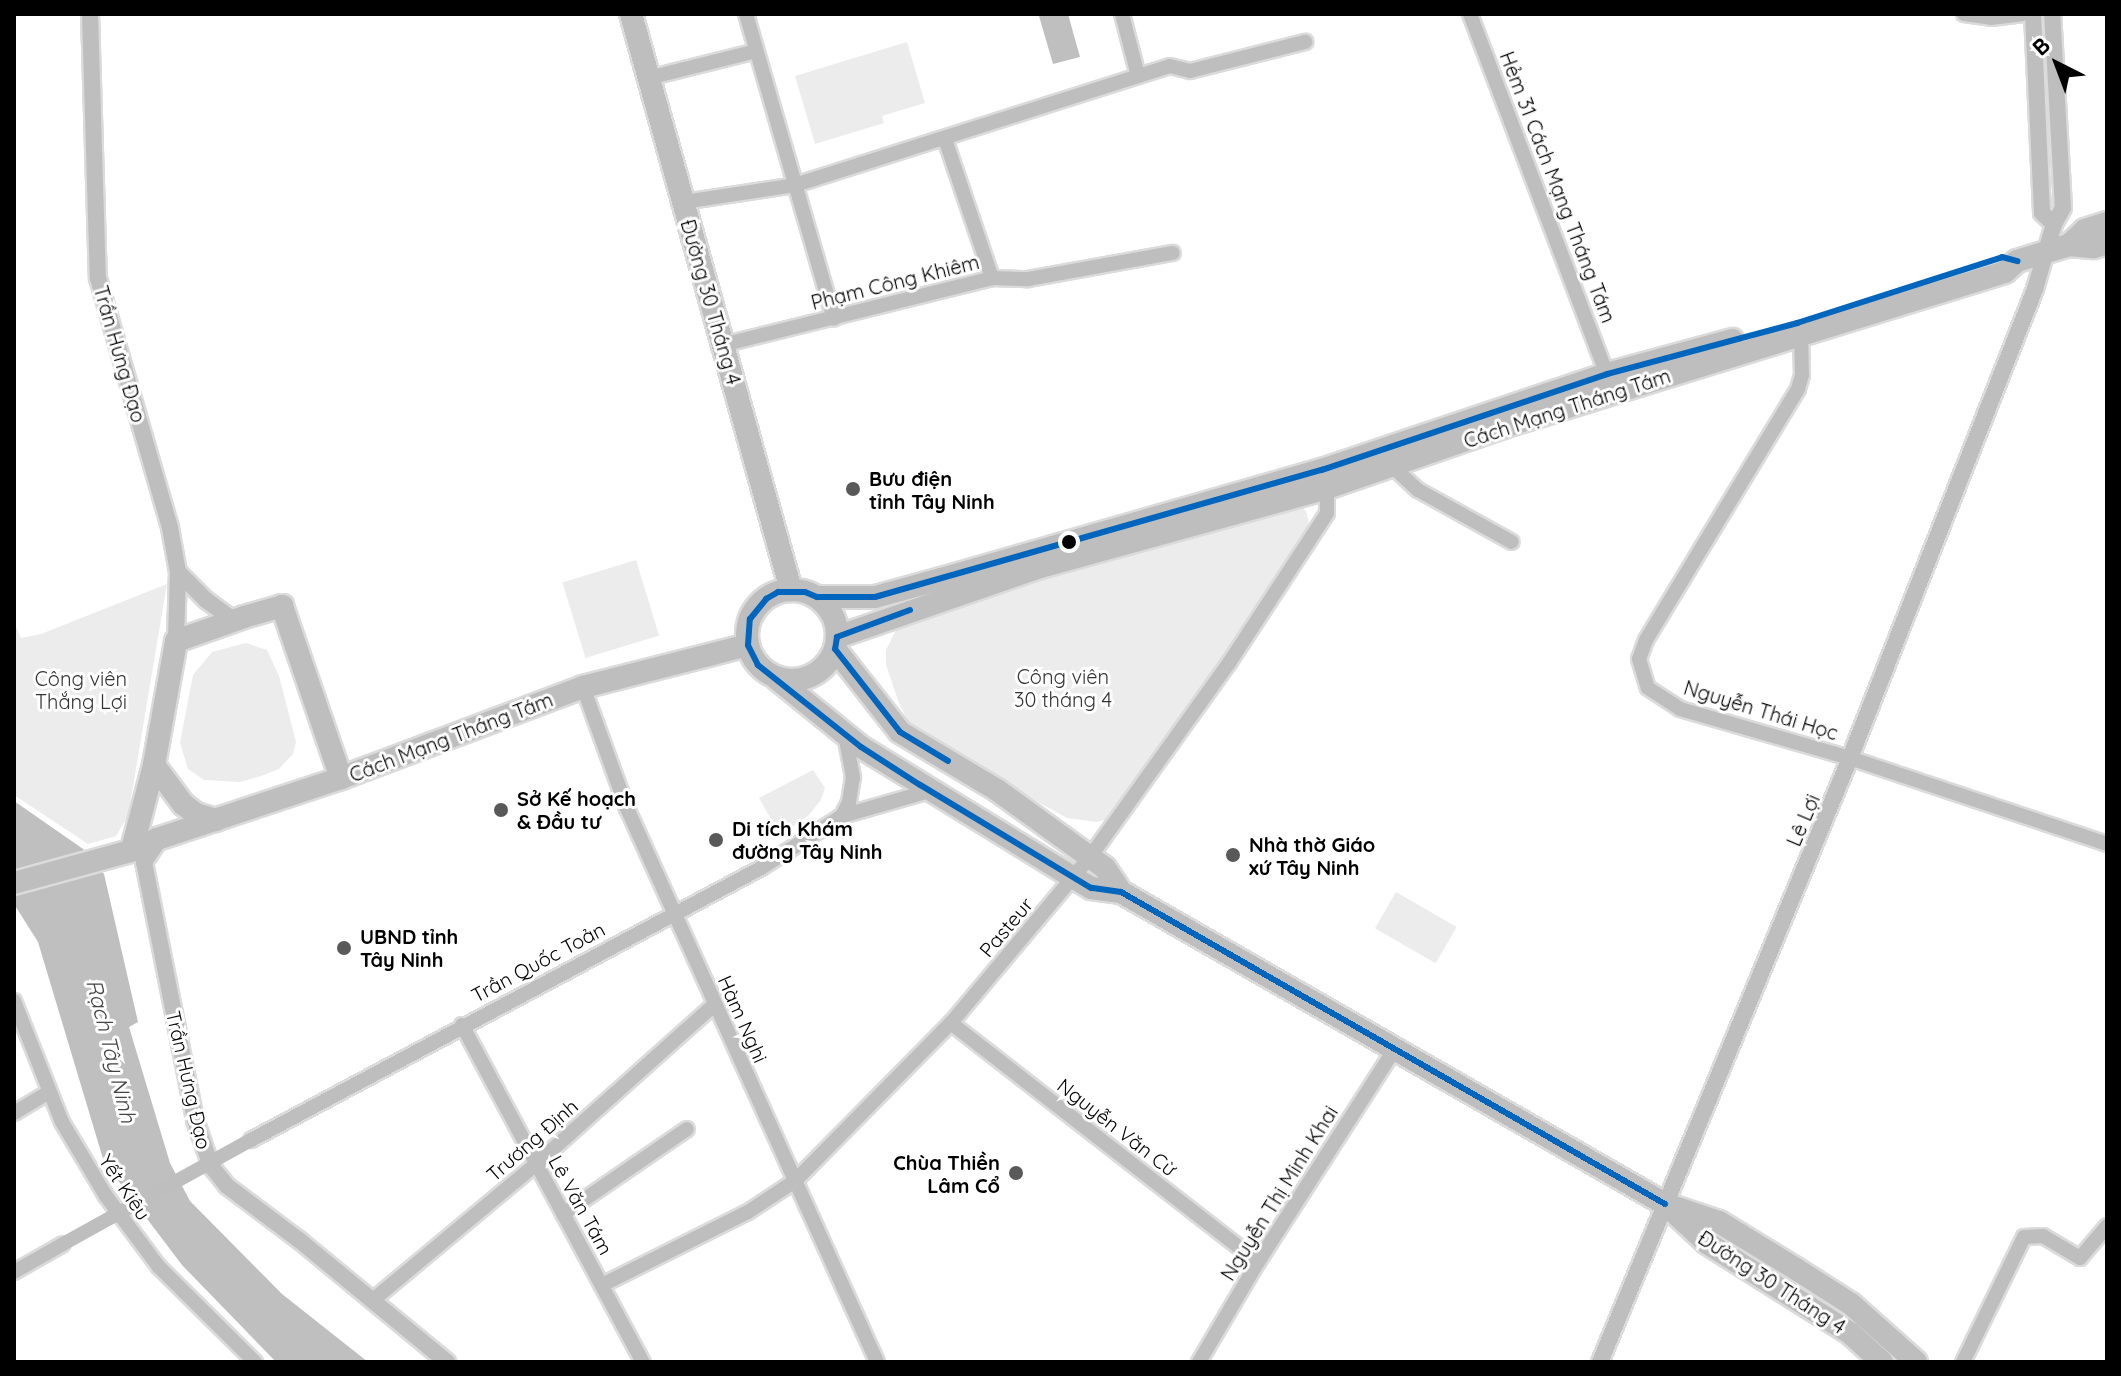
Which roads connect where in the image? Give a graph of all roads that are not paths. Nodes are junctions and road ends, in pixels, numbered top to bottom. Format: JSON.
{"nodes":[{"id":1,"x":90,"y":14,"type":"edge"},
{"id":2,"x":631,"y":14,"type":"edge"},
{"id":3,"x":746,"y":14,"type":"edge"},
{"id":4,"x":1122,"y":14,"type":"edge"},
{"id":5,"x":1470,"y":14,"type":"edge"},
{"id":6,"x":1964,"y":14,"type":"edge"},
{"id":7,"x":2022,"y":14,"type":"edge"},
{"id":8,"x":2033,"y":14,"type":"edge"},
{"id":9,"x":2052,"y":14,"type":"edge"},
{"id":10,"x":1305,"y":42,"type":"dead end"},
{"id":11,"x":756,"y":51,"type":"junction"},
{"id":12,"x":2056,"y":59,"type":"junction"},
{"id":13,"x":2036,"y":61,"type":"junction"},
{"id":14,"x":1138,"y":76,"type":"junction"},
{"id":15,"x":648,"y":78,"type":"junction"},
{"id":16,"x":945,"y":139,"type":"junction"},
{"id":17,"x":795,"y":185,"type":"junction"},
{"id":18,"x":683,"y":202,"type":"junction"},
{"id":19,"x":2107,"y":223,"type":"edge"},
{"id":20,"x":2054,"y":224,"type":"junction"},
{"id":21,"x":2107,"y":243,"type":"edge"},
{"id":22,"x":2069,"y":245,"type":"junction"},
{"id":23,"x":1173,"y":253,"type":"dead end"},
{"id":24,"x":2046,"y":253,"type":"junction"},
{"id":25,"x":992,"y":278,"type":"junction"},
{"id":26,"x":834,"y":319,"type":"junction"},
{"id":27,"x":1799,"y":329,"type":"junction"},
{"id":28,"x":722,"y":345,"type":"junction"},
{"id":29,"x":1607,"y":374,"type":"junction"},
{"id":30,"x":1548,"y":403,"type":"junction"},
{"id":31,"x":1389,"y":457,"type":"junction"},
{"id":32,"x":1325,"y":479,"type":"junction"},
{"id":33,"x":1512,"y":542,"type":"dead end"},
{"id":34,"x":178,"y":572,"type":"junction"},
{"id":35,"x":791,"y":590,"type":"junction"},
{"id":36,"x":817,"y":597,"type":"junction"},
{"id":37,"x":235,"y":621,"type":"junction"},
{"id":38,"x":176,"y":641,"type":"junction"},
{"id":39,"x":836,"y":643,"type":"junction"},
{"id":40,"x":748,"y":645,"type":"junction"},
{"id":41,"x":777,"y":679,"type":"junction"},
{"id":42,"x":583,"y":687,"type":"junction"},
{"id":43,"x":844,"y":733,"type":"junction"},
{"id":44,"x":1850,"y":758,"type":"junction"},
{"id":45,"x":154,"y":765,"type":"junction"},
{"id":46,"x":341,"y":778,"type":"junction"},
{"id":47,"x":930,"y":791,"type":"junction"},
{"id":48,"x":842,"y":816,"type":"junction"},
{"id":49,"x":216,"y":820,"type":"junction"},
{"id":50,"x":2107,"y":844,"type":"edge"},
{"id":51,"x":130,"y":853,"type":"junction"},
{"id":52,"x":1090,"y":857,"type":"junction"},
{"id":53,"x":1074,"y":878,"type":"junction"},
{"id":54,"x":14,"y":883,"type":"edge"},
{"id":55,"x":1121,"y":892,"type":"junction"},
{"id":56,"x":673,"y":912,"type":"junction"},
{"id":57,"x":14,"y":1001,"type":"edge"},
{"id":58,"x":714,"y":1005,"type":"junction"},
{"id":59,"x":951,"y":1023,"type":"junction"},
{"id":60,"x":462,"y":1025,"type":"junction"},
{"id":61,"x":1396,"y":1047,"type":"junction"},
{"id":62,"x":49,"y":1092,"type":"junction"},
{"id":63,"x":14,"y":1113,"type":"edge"},
{"id":64,"x":687,"y":1129,"type":"dead end"},
{"id":65,"x":535,"y":1165,"type":"junction"},
{"id":66,"x":795,"y":1181,"type":"junction"},
{"id":67,"x":1665,"y":1204,"type":"junction"},
{"id":68,"x":563,"y":1214,"type":"junction"},
{"id":69,"x":2107,"y":1226,"type":"edge"},
{"id":70,"x":1258,"y":1262,"type":"junction"},
{"id":71,"x":14,"y":1272,"type":"edge"},
{"id":72,"x":602,"y":1285,"type":"junction"},
{"id":73,"x":373,"y":1300,"type":"junction"},
{"id":74,"x":255,"y":1362,"type":"edge"},
{"id":75,"x":447,"y":1362,"type":"edge"},
{"id":76,"x":643,"y":1362,"type":"edge"},
{"id":77,"x":877,"y":1362,"type":"edge"},
{"id":78,"x":1199,"y":1362,"type":"edge"},
{"id":79,"x":1600,"y":1362,"type":"edge"},
{"id":80,"x":1882,"y":1362,"type":"edge"},
{"id":81,"x":1916,"y":1362,"type":"edge"},
{"id":82,"x":1963,"y":1362,"type":"edge"}],
"edges":[{"from":1,"to":34,"type":"street","name":"Trần Hưng Đạo"},
{"from":2,"to":15,"type":"main road","name":"Đường 30 Tháng 4"},
{"from":3,"to":11,"type":"street"},
{"from":4,"to":14,"type":"street"},
{"from":5,"to":29,"type":"street","name":"Hẻm 31 Cách Mạng Tháng Tám"},
{"from":6,"to":7,"type":"street"},
{"from":8,"to":13,"type":"street"},
{"from":9,"to":12,"type":"street","name":"Lê Lợi"},
{"from":10,"to":14,"type":"street"},
{"from":11,"to":15,"type":"street"},
{"from":11,"to":17,"type":"street"},
{"from":12,"to":13,"type":"street"},
{"from":12,"to":20,"type":"street","name":"Lê Lợi"},
{"from":13,"to":20,"type":"street"},
{"from":14,"to":16,"type":"street"},
{"from":15,"to":18,"type":"main road","name":"Đường 30 Tháng 4"},
{"from":16,"to":17,"type":"street"},
{"from":16,"to":25,"type":"street"},
{"from":17,"to":18,"type":"street"},
{"from":17,"to":26,"type":"street"},
{"from":18,"to":28,"type":"main road","name":"Đường 30 Tháng 4"},
{"from":19,"to":22,"type":"main road"},
{"from":20,"to":24,"type":"street","name":"Lê Lợi"},
{"from":21,"to":22,"type":"main road"},
{"from":22,"to":24,"type":"main road","name":"Cách Mạng Tháng Tám"},
{"from":23,"to":25,"type":"street","name":"Phạm Công Khiêm"},
{"from":24,"to":27,"type":"main road","name":"Cách Mạng Tháng Tám"},
{"from":24,"to":44,"type":"street","name":"Lê Lợi"},
{"from":25,"to":26,"type":"street","name":"Phạm Công Khiêm"},
{"from":26,"to":28,"type":"street","name":"Phạm Công Khiêm"},
{"from":27,"to":29,"type":"main road","name":"Cách Mạng Tháng Tám"},
{"from":27,"to":30,"type":"main road","name":"Cách Mạng Tháng Tám"},
{"from":27,"to":44,"type":"street","name":"Nguyễn Thái Học"},
{"from":28,"to":35,"type":"main road","name":"Đường 30 Tháng 4"},
{"from":29,"to":30,"type":"main road","name":"Cách Mạng Tháng Tám"},
{"from":30,"to":31,"type":"main road","name":"Cách Mạng Tháng Tám"},
{"from":31,"to":32,"type":"main road","name":"Cách Mạng Tháng Tám"},
{"from":31,"to":33,"type":"street"},
{"from":32,"to":36,"type":"main road","name":"Cách Mạng Tháng Tám"},
{"from":32,"to":39,"type":"main road","name":"Cách Mạng Tháng Tám"},
{"from":32,"to":52,"type":"street","name":"Pasteur"},
{"from":34,"to":37,"type":"street"},
{"from":34,"to":38,"type":"street","name":"Trần Hưng Đạo"},
{"from":35,"to":36,"type":"main road"},
{"from":35,"to":40,"type":"main road"},
{"from":36,"to":39,"type":"main road"},
{"from":37,"to":38,"type":"main road"},
{"from":37,"to":46,"type":"main road"},
{"from":38,"to":45,"type":"main road","name":"Trần Hưng Đạo"},
{"from":39,"to":41,"type":"main road"},
{"from":39,"to":52,"type":"main road","name":"Đường 30 Tháng 4"},
{"from":40,"to":41,"type":"main road"},
{"from":40,"to":42,"type":"main road","name":"Cách Mạng Tháng Tám"},
{"from":41,"to":43,"type":"main road","name":"Đường 30 Tháng 4"},
{"from":42,"to":46,"type":"main road","name":"Cách Mạng Tháng Tám"},
{"from":42,"to":56,"type":"street","name":"Hàm Nghi"},
{"from":43,"to":47,"type":"main road","name":"Đường 30 Tháng 4"},
{"from":43,"to":48,"type":"street"},
{"from":44,"to":50,"type":"street","name":"Nguyễn Thái Học"},
{"from":44,"to":67,"type":"street","name":"Lê Lợi"},
{"from":45,"to":49,"type":"main road"},
{"from":45,"to":51,"type":"main road","name":"Trần Hưng Đạo"},
{"from":46,"to":49,"type":"main road","name":"Cách Mạng Tháng Tám"},
{"from":47,"to":48,"type":"street","name":"Trần Quốc Toản"},
{"from":47,"to":53,"type":"main road","name":"Đường 30 Tháng 4"},
{"from":48,"to":56,"type":"street","name":"Trần Quốc Toản"},
{"from":49,"to":51,"type":"main road","name":"Cách Mạng Tháng Tám"},
{"from":51,"to":54,"type":"main road","name":"Cách Mạng Tháng Tám"},
{"from":51,"to":73,"type":"street","name":"Trần Hưng Đạo"},
{"from":52,"to":53,"type":"street","name":"Pasteur"},
{"from":52,"to":55,"type":"main road","name":"Đường 30 Tháng 4"},
{"from":53,"to":55,"type":"main road","name":"Đường 30 Tháng 4"},
{"from":53,"to":59,"type":"street","name":"Pasteur"},
{"from":55,"to":61,"type":"main road","name":"Đường 30 Tháng 4"},
{"from":56,"to":58,"type":"street","name":"Hàm Nghi"},
{"from":56,"to":60,"type":"street","name":"Trần Quốc Toản"},
{"from":57,"to":62,"type":"street","name":"Yết Kiêu"},
{"from":58,"to":65,"type":"street","name":"Trương Định"},
{"from":58,"to":66,"type":"street","name":"Hàm Nghi"},
{"from":59,"to":66,"type":"street","name":"Pasteur"},
{"from":59,"to":70,"type":"street","name":"Nguyễn Văn Cừ"},
{"from":60,"to":65,"type":"street","name":"Lê Văn Tám"},
{"from":60,"to":71,"type":"street","name":"Trần Quốc Toản","bridge":true},
{"from":61,"to":67,"type":"main road","name":"Đường 30 Tháng 4"},
{"from":61,"to":70,"type":"street","name":"Nguyễn Thị Minh Khai"},
{"from":62,"to":63,"type":"street"},
{"from":62,"to":74,"type":"street","name":"Yết Kiêu"},
{"from":64,"to":68,"type":"street"},
{"from":65,"to":68,"type":"street","name":"Lê Văn Tám"},
{"from":65,"to":73,"type":"street","name":"Trương Định"},
{"from":66,"to":72,"type":"street","name":"Pasteur"},
{"from":66,"to":77,"type":"street","name":"Hàm Nghi"},
{"from":67,"to":79,"type":"street","name":"Lê Lợi"},
{"from":67,"to":80,"type":"main road","name":"Đường 30 Tháng 4"},
{"from":67,"to":81,"type":"main road","name":"Đường 30 Tháng 4"},
{"from":68,"to":72,"type":"street","name":"Lê Văn Tám"},
{"from":69,"to":82,"type":"street"},
{"from":70,"to":78,"type":"street","name":"Nguyễn Thị Minh Khai"},
{"from":72,"to":76,"type":"street","name":"Lê Văn Tám"},
{"from":73,"to":75,"type":"street","name":"Trần Hưng Đạo"}]}
